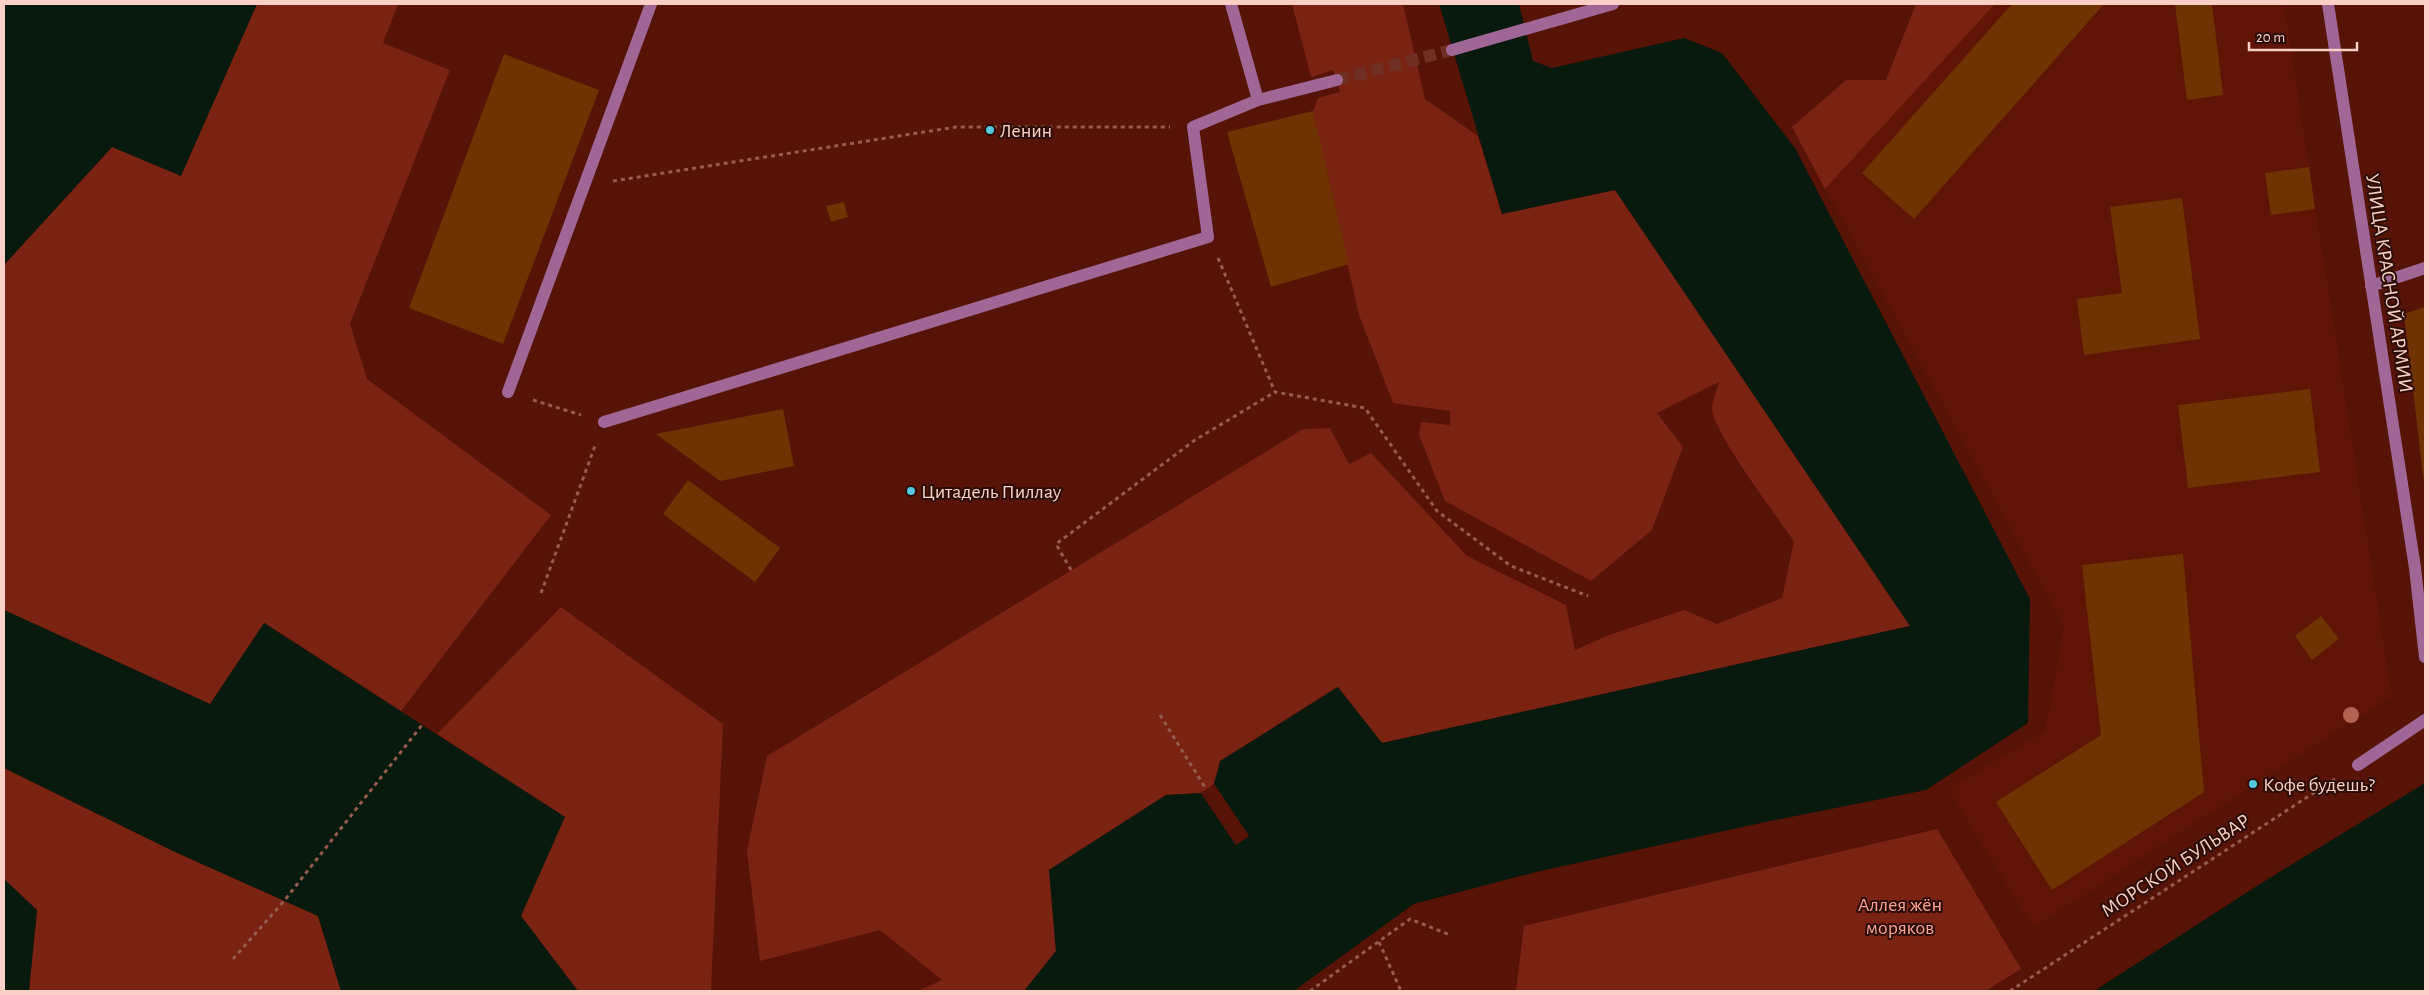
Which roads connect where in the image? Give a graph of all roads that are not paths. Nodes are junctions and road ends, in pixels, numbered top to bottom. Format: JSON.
{"nodes":[{"id":1,"x":651,"y":4,"type":"edge"},
{"id":2,"x":1231,"y":4,"type":"edge"},
{"id":3,"x":1613,"y":4,"type":"edge"},
{"id":4,"x":2328,"y":4,"type":"edge"},
{"id":5,"x":1452,"y":50,"type":"tunnel mouth"},
{"id":6,"x":1337,"y":80,"type":"tunnel mouth"},
{"id":7,"x":1258,"y":100,"type":"junction"},
{"id":8,"x":2425,"y":268,"type":"edge"},
{"id":9,"x":2371,"y":286,"type":"junction"},
{"id":10,"x":508,"y":392,"type":"road end"},
{"id":11,"x":604,"y":422,"type":"road end"},
{"id":12,"x":2425,"y":657,"type":"edge"},
{"id":13,"x":2425,"y":720,"type":"edge"},
{"id":14,"x":2358,"y":765,"type":"road end"}],
"edges":[{"from":1,"to":10,"type":"street"},
{"from":2,"to":7,"type":"street"},
{"from":3,"to":5,"type":"street"},
{"from":4,"to":9,"type":"street","name":"УЛИЦА КРАСНОЙ АРМИИ"},
{"from":6,"to":7,"type":"street"},
{"from":7,"to":11,"type":"street"},
{"from":8,"to":9,"type":"street"},
{"from":9,"to":12,"type":"street","name":"УЛИЦА КРАСНОЙ АРМИИ"},
{"from":13,"to":14,"type":"street"}]}
